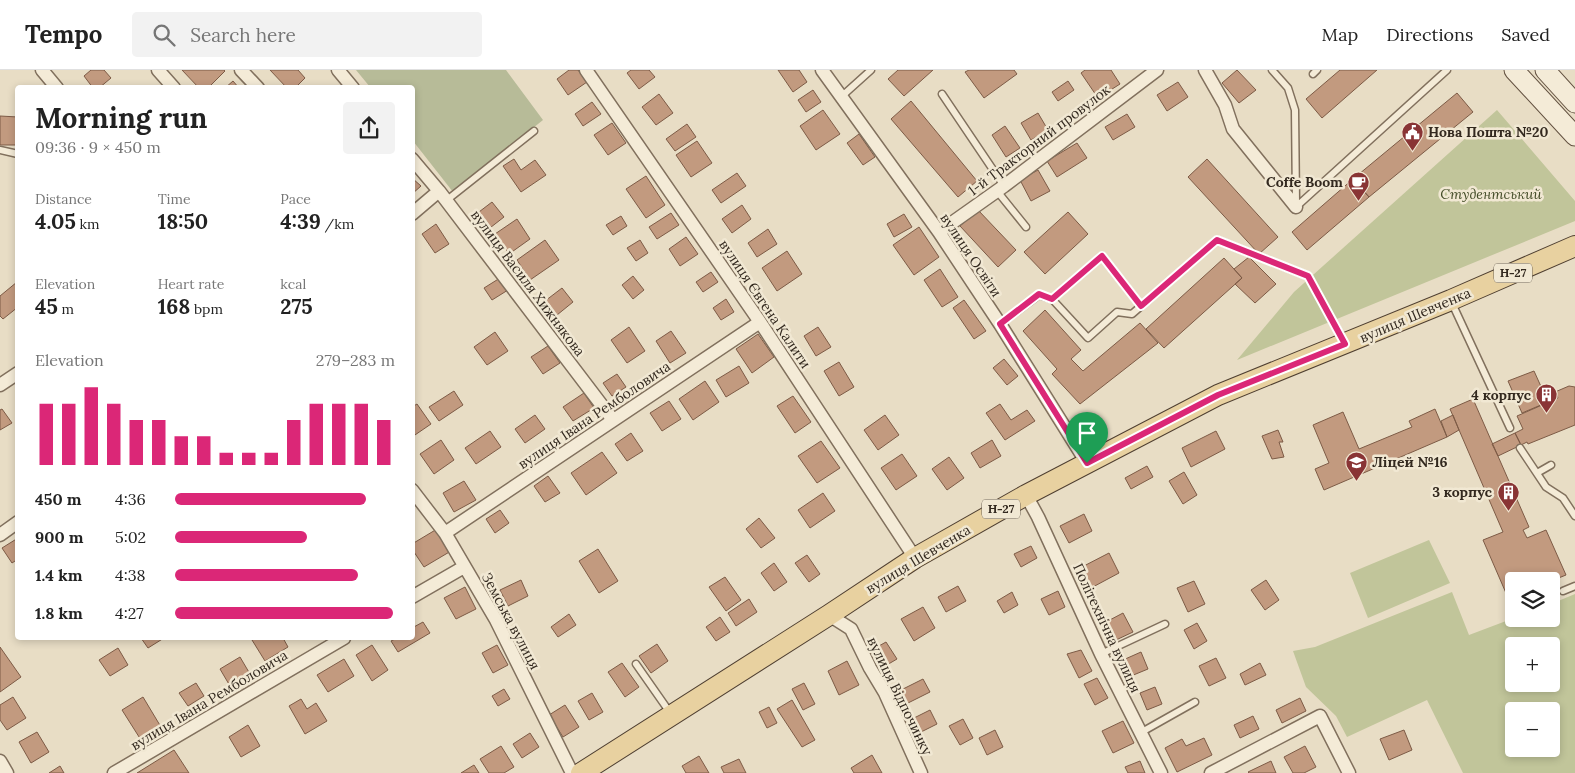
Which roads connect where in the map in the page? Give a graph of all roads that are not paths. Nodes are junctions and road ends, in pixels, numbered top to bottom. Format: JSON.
{"nodes":[{"id":1,"x":42,"y":70,"type":"edge"},
{"id":2,"x":158,"y":70,"type":"edge"},
{"id":3,"x":241,"y":70,"type":"edge"},
{"id":4,"x":338,"y":70,"type":"edge"},
{"id":5,"x":586,"y":70,"type":"edge"},
{"id":6,"x":822,"y":70,"type":"edge"},
{"id":7,"x":871,"y":70,"type":"edge"},
{"id":8,"x":1157,"y":70,"type":"edge"},
{"id":9,"x":1205,"y":70,"type":"edge"},
{"id":10,"x":1272,"y":70,"type":"edge"},
{"id":11,"x":1447,"y":70,"type":"edge"},
{"id":12,"x":1514,"y":70,"type":"edge"},
{"id":13,"x":1545,"y":70,"type":"edge"},
{"id":14,"x":54,"y":85,"type":"edge"},
{"id":15,"x":171,"y":85,"type":"edge"},
{"id":16,"x":255,"y":85,"type":"edge"},
{"id":17,"x":350,"y":85,"type":"edge"},
{"id":18,"x":942,"y":94,"type":"dead end"},
{"id":19,"x":841,"y":97,"type":"junction"},
{"id":20,"x":1575,"y":103,"type":"edge"},
{"id":21,"x":534,"y":131,"type":"dead end"},
{"id":22,"x":1575,"y":136,"type":"edge"},
{"id":23,"x":0,"y":150,"type":"edge"},
{"id":24,"x":15,"y":153,"type":"edge"},
{"id":25,"x":415,"y":163,"type":"edge"},
{"id":26,"x":1001,"y":188,"type":"junction"},
{"id":27,"x":443,"y":196,"type":"junction"},
{"id":28,"x":1296,"y":207,"type":"junction"},
{"id":29,"x":415,"y":212,"type":"edge"},
{"id":30,"x":1026,"y":227,"type":"dead end"},
{"id":31,"x":939,"y":232,"type":"junction"},
{"id":32,"x":1575,"y":246,"type":"edge"},
{"id":33,"x":1052,"y":299,"type":"junction"},
{"id":34,"x":1451,"y":300,"type":"junction"},
{"id":35,"x":1141,"y":306,"type":"junction"},
{"id":36,"x":760,"y":322,"type":"junction"},
{"id":37,"x":1000,"y":324,"type":"junction"},
{"id":38,"x":1345,"y":344,"type":"junction"},
{"id":39,"x":15,"y":376,"type":"edge"},
{"id":40,"x":0,"y":385,"type":"edge"},
{"id":41,"x":1507,"y":396,"type":"dead end"},
{"id":42,"x":1497,"y":400,"type":"junction"},
{"id":43,"x":613,"y":420,"type":"junction"},
{"id":44,"x":1510,"y":428,"type":"dead end"},
{"id":45,"x":1520,"y":448,"type":"dead end"},
{"id":46,"x":1087,"y":463,"type":"junction"},
{"id":47,"x":1552,"y":464,"type":"dead end"},
{"id":48,"x":1537,"y":473,"type":"junction"},
{"id":49,"x":415,"y":494,"type":"edge"},
{"id":50,"x":1026,"y":495,"type":"junction"},
{"id":51,"x":1575,"y":516,"type":"edge"},
{"id":52,"x":15,"y":524,"type":"edge"},
{"id":53,"x":445,"y":533,"type":"junction"},
{"id":54,"x":0,"y":535,"type":"edge"},
{"id":55,"x":914,"y":558,"type":"junction"},
{"id":56,"x":464,"y":567,"type":"junction"},
{"id":57,"x":1575,"y":586,"type":"edge"},
{"id":58,"x":1563,"y":591,"type":"dead end"},
{"id":59,"x":415,"y":595,"type":"edge"},
{"id":60,"x":829,"y":615,"type":"junction"},
{"id":61,"x":1165,"y":624,"type":"dead end"},
{"id":62,"x":341,"y":640,"type":"edge"},
{"id":63,"x":1101,"y":654,"type":"junction"},
{"id":64,"x":636,"y":664,"type":"dead end"},
{"id":65,"x":1195,"y":702,"type":"dead end"},
{"id":66,"x":672,"y":715,"type":"junction"},
{"id":67,"x":1140,"y":733,"type":"junction"},
{"id":68,"x":0,"y":762,"type":"edge"},
{"id":69,"x":7,"y":773,"type":"edge"},
{"id":70,"x":114,"y":773,"type":"edge"},
{"id":71,"x":572,"y":773,"type":"edge"},
{"id":72,"x":581,"y":773,"type":"edge"},
{"id":73,"x":921,"y":773,"type":"edge"},
{"id":74,"x":1160,"y":773,"type":"edge"},
{"id":75,"x":1211,"y":773,"type":"edge"},
{"id":76,"x":1349,"y":773,"type":"edge"}],
"edges":[{"from":1,"to":14,"type":"street"},
{"from":2,"to":15,"type":"street"},
{"from":3,"to":16,"type":"street"},
{"from":4,"to":17,"type":"street"},
{"from":5,"to":36,"type":"street","name":"вулиця Євгена Калити"},
{"from":6,"to":19,"type":"street","name":"вулиця Освіти"},
{"from":7,"to":19,"type":"lane"},
{"from":8,"to":26,"type":"street","name":"1-й Тракторний провулок"},
{"from":9,"to":28,"type":"street"},
{"from":10,"to":28,"type":"lane"},
{"from":11,"to":28,"type":"lane"},
{"from":12,"to":22,"type":"main road"},
{"from":13,"to":20,"type":"main road"},
{"from":18,"to":26,"type":"lane"},
{"from":19,"to":31,"type":"street","name":"вулиця Освіти"},
{"from":21,"to":27,"type":"lane"},
{"from":23,"to":24,"type":"lane"},
{"from":25,"to":27,"type":"street","name":"вулиця Василя Хижнякова"},
{"from":26,"to":30,"type":"lane"},
{"from":26,"to":31,"type":"street","name":"1-й Тракторний провулок"},
{"from":27,"to":29,"type":"street"},
{"from":27,"to":43,"type":"street","name":"вулиця Василя Хижнякова"},
{"from":31,"to":37,"type":"street","name":"вулиця Освіти"},
{"from":32,"to":34,"type":"main road","name":"вулиця Шевченка","number":"Н-27"},
{"from":33,"to":35,"type":"lane"},
{"from":33,"to":35,"type":"lane"},
{"from":33,"to":37,"type":"lane"},
{"from":34,"to":38,"type":"main road","name":"вулиця Шевченка","number":"Н-27"},
{"from":34,"to":42,"type":"lane"},
{"from":35,"to":38,"type":"lane"},
{"from":36,"to":43,"type":"street","name":"вулиця Івана Ремболовича"},
{"from":36,"to":55,"type":"street","name":"вулиця Євгена Калити"},
{"from":37,"to":46,"type":"street","name":"вулиця Освіти"},
{"from":38,"to":46,"type":"main road","name":"вулиця Шевченка","number":"Н-27"},
{"from":39,"to":40,"type":"street"},
{"from":41,"to":42,"type":"lane"},
{"from":42,"to":44,"type":"lane"},
{"from":43,"to":53,"type":"street","name":"вулиця Івана Ремболовича"},
{"from":45,"to":48,"type":"lane"},
{"from":46,"to":50,"type":"main road","name":"вулиця Шевченка","number":"Н-27"},
{"from":47,"to":48,"type":"lane"},
{"from":48,"to":51,"type":"lane"},
{"from":49,"to":53,"type":"street","name":"Земська вулиця"},
{"from":50,"to":55,"type":"main road","name":"вулиця Шевченка","number":"Н-27"},
{"from":50,"to":63,"type":"street","name":"Політехнічна вулиця"},
{"from":52,"to":54,"type":"street"},
{"from":53,"to":56,"type":"street","name":"Земська вулиця"},
{"from":55,"to":60,"type":"main road","name":"вулиця Шевченка","number":"Н-27"},
{"from":56,"to":59,"type":"street"},
{"from":56,"to":71,"type":"street","name":"Земська вулиця"},
{"from":57,"to":58,"type":"lane"},
{"from":60,"to":66,"type":"main road","name":"вулиця Шевченка","number":"Н-27"},
{"from":60,"to":73,"type":"street","name":"вулиця Відпочинку"},
{"from":61,"to":63,"type":"lane"},
{"from":62,"to":70,"type":"street","name":"вулиця Івана Ремболовича"},
{"from":63,"to":67,"type":"street","name":"Політехнічна вулиця"},
{"from":64,"to":66,"type":"lane"},
{"from":65,"to":67,"type":"lane"},
{"from":66,"to":72,"type":"main road","name":"вулиця Шевченка","number":"Н-27"},
{"from":67,"to":74,"type":"street","name":"Політехнічна вулиця"},
{"from":68,"to":69,"type":"street"},
{"from":75,"to":76,"type":"street"}]}
